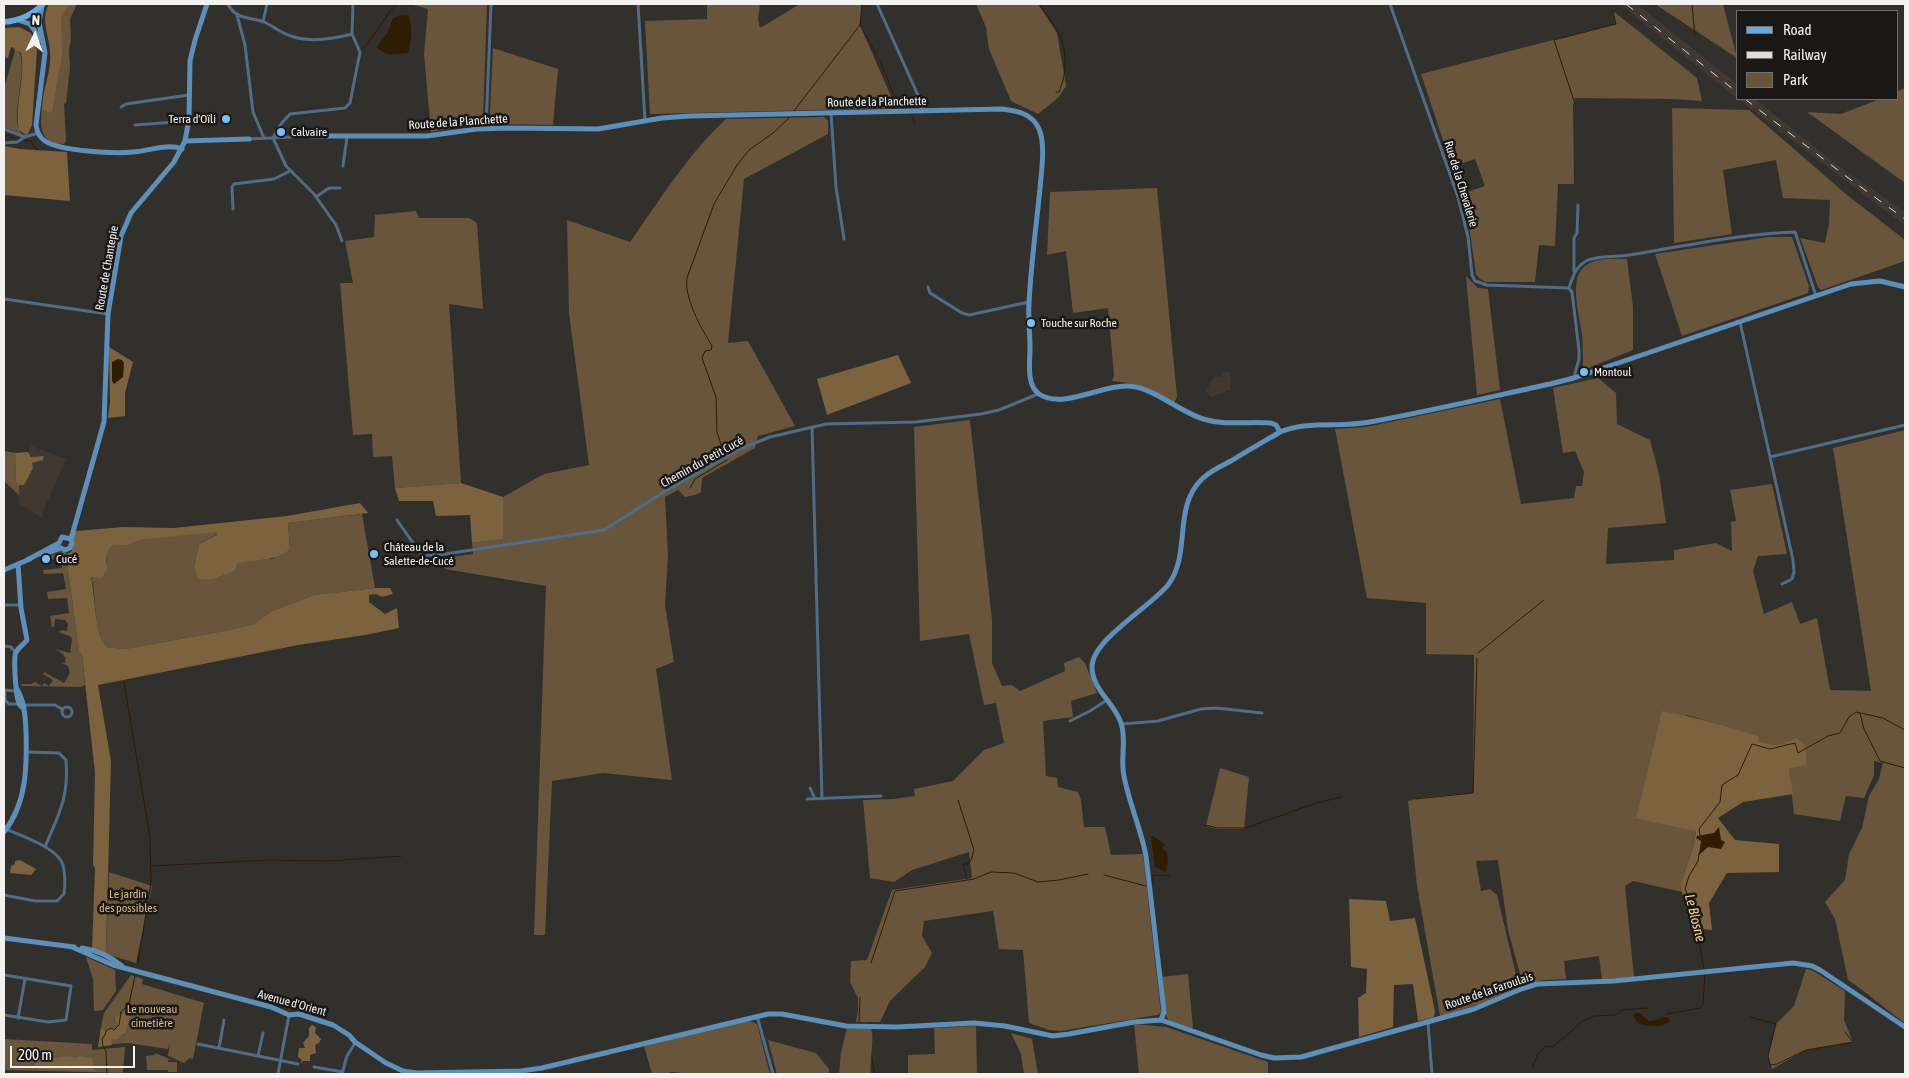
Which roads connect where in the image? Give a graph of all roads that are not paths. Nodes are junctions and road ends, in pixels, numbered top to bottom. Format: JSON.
{"nodes":[{"id":1,"x":42,"y":4,"type":"edge"},
{"id":2,"x":207,"y":4,"type":"edge"},
{"id":3,"x":228,"y":4,"type":"edge"},
{"id":4,"x":267,"y":4,"type":"edge"},
{"id":5,"x":353,"y":4,"type":"edge"},
{"id":6,"x":491,"y":4,"type":"edge"},
{"id":7,"x":638,"y":4,"type":"edge"},
{"id":8,"x":877,"y":4,"type":"edge"},
{"id":9,"x":1390,"y":4,"type":"edge"},
{"id":10,"x":237,"y":16,"type":"junction"},
{"id":11,"x":18,"y":20,"type":"junction"},
{"id":12,"x":4,"y":22,"type":"edge"},
{"id":13,"x":263,"y":22,"type":"junction"},
{"id":14,"x":352,"y":34,"type":"junction"},
{"id":15,"x":44,"y":45,"type":"junction"},
{"id":16,"x":189,"y":95,"type":"junction"},
{"id":17,"x":121,"y":107,"type":"dead end"},
{"id":18,"x":922,"y":112,"type":"junction"},
{"id":19,"x":831,"y":114,"type":"junction"},
{"id":20,"x":189,"y":121,"type":"junction"},
{"id":21,"x":645,"y":121,"type":"junction"},
{"id":22,"x":135,"y":126,"type":"dead end"},
{"id":23,"x":486,"y":128,"type":"junction"},
{"id":24,"x":4,"y":129,"type":"edge"},
{"id":25,"x":38,"y":134,"type":"junction"},
{"id":26,"x":311,"y":136,"type":"joint"},
{"id":27,"x":348,"y":136,"type":"junction"},
{"id":28,"x":25,"y":137,"type":"junction"},
{"id":29,"x":264,"y":138,"type":"junction"},
{"id":30,"x":273,"y":138,"type":"junction"},
{"id":31,"x":249,"y":139,"type":"joint"},
{"id":32,"x":186,"y":141,"type":"junction"},
{"id":33,"x":4,"y":143,"type":"edge"},
{"id":34,"x":182,"y":149,"type":"junction"},
{"id":35,"x":343,"y":166,"type":"dead end"},
{"id":36,"x":290,"y":171,"type":"junction"},
{"id":37,"x":340,"y":188,"type":"dead end"},
{"id":38,"x":316,"y":197,"type":"junction"},
{"id":39,"x":1578,"y":205,"type":"dead end"},
{"id":40,"x":234,"y":209,"type":"dead end"},
{"id":41,"x":844,"y":239,"type":"dead end"},
{"id":42,"x":342,"y":241,"type":"dead end"},
{"id":43,"x":1574,"y":271,"type":"junction"},
{"id":44,"x":928,"y":287,"type":"dead end"},
{"id":45,"x":1905,"y":287,"type":"edge"},
{"id":46,"x":1569,"y":288,"type":"junction"},
{"id":47,"x":1816,"y":296,"type":"junction"},
{"id":48,"x":4,"y":299,"type":"edge"},
{"id":49,"x":1029,"y":302,"type":"junction"},
{"id":50,"x":108,"y":314,"type":"junction"},
{"id":51,"x":1739,"y":322,"type":"junction"},
{"id":52,"x":1574,"y":378,"type":"junction"},
{"id":53,"x":1038,"y":394,"type":"junction"},
{"id":54,"x":1905,"y":425,"type":"edge"},
{"id":55,"x":812,"y":427,"type":"junction"},
{"id":56,"x":1280,"y":432,"type":"junction"},
{"id":57,"x":1770,"y":456,"type":"junction"},
{"id":58,"x":397,"y":520,"type":"dead end"},
{"id":59,"x":68,"y":537,"type":"junction"},
{"id":60,"x":60,"y":545,"type":"junction"},
{"id":61,"x":18,"y":564,"type":"junction"},
{"id":62,"x":4,"y":570,"type":"edge"},
{"id":63,"x":1782,"y":584,"type":"dead end"},
{"id":64,"x":4,"y":605,"type":"edge"},
{"id":65,"x":21,"y":605,"type":"junction"},
{"id":66,"x":4,"y":646,"type":"edge"},
{"id":67,"x":16,"y":652,"type":"junction"},
{"id":68,"x":16,"y":689,"type":"junction"},
{"id":69,"x":1107,"y":700,"type":"junction"},
{"id":70,"x":23,"y":706,"type":"junction"},
{"id":71,"x":62,"y":709,"type":"dead end"},
{"id":72,"x":1262,"y":713,"type":"dead end"},
{"id":73,"x":1070,"y":721,"type":"dead end"},
{"id":74,"x":1122,"y":724,"type":"junction"},
{"id":75,"x":27,"y":752,"type":"junction"},
{"id":76,"x":810,"y":788,"type":"dead end"},
{"id":77,"x":881,"y":796,"type":"dead end"},
{"id":78,"x":807,"y":799,"type":"dead end"},
{"id":79,"x":815,"y":799,"type":"junction"},
{"id":80,"x":822,"y":799,"type":"junction"},
{"id":81,"x":5,"y":830,"type":"edge"},
{"id":82,"x":44,"y":847,"type":"junction"},
{"id":83,"x":4,"y":895,"type":"edge"},
{"id":84,"x":4,"y":938,"type":"edge"},
{"id":85,"x":4,"y":975,"type":"edge"},
{"id":86,"x":25,"y":978,"type":"junction"},
{"id":87,"x":4,"y":1015,"type":"edge"},
{"id":88,"x":289,"y":1015,"type":"junction"},
{"id":89,"x":757,"y":1015,"type":"junction"},
{"id":90,"x":18,"y":1018,"type":"junction"},
{"id":91,"x":224,"y":1020,"type":"dead end"},
{"id":92,"x":1161,"y":1020,"type":"junction"},
{"id":93,"x":1428,"y":1022,"type":"junction"},
{"id":94,"x":1905,"y":1026,"type":"edge"},
{"id":95,"x":263,"y":1033,"type":"dead end"},
{"id":96,"x":355,"y":1042,"type":"junction"},
{"id":97,"x":198,"y":1044,"type":"dead end"},
{"id":98,"x":219,"y":1048,"type":"junction"},
{"id":99,"x":258,"y":1056,"type":"junction"},
{"id":100,"x":281,"y":1060,"type":"junction"},
{"id":101,"x":298,"y":1064,"type":"dead end"},
{"id":102,"x":314,"y":1067,"type":"dead end"},
{"id":103,"x":343,"y":1073,"type":"edge"},
{"id":104,"x":278,"y":1074,"type":"edge"},
{"id":105,"x":773,"y":1074,"type":"edge"},
{"id":106,"x":1432,"y":1074,"type":"edge"}],
"edges":[{"from":1,"to":11,"type":"main road"},
{"from":1,"to":15,"type":"street"},
{"from":2,"to":16,"type":"street","name":"Route de Chantepie"},
{"from":3,"to":10,"type":"street"},
{"from":4,"to":13,"type":"street"},
{"from":5,"to":14,"type":"street"},
{"from":6,"to":23,"type":"street"},
{"from":7,"to":21,"type":"street"},
{"from":8,"to":18,"type":"street"},
{"from":9,"to":46,"type":"street","name":"Rue de la Chevalerie"},
{"from":10,"to":13,"type":"street"},
{"from":10,"to":29,"type":"street"},
{"from":11,"to":12,"type":"main road"},
{"from":11,"to":15,"type":"street"},
{"from":13,"to":14,"type":"street"},
{"from":14,"to":30,"type":"street"},
{"from":15,"to":25,"type":"street"},
{"from":16,"to":17,"type":"street"},
{"from":16,"to":20,"type":"street","name":"Route de Chantepie"},
{"from":18,"to":19,"type":"street","name":"Route de la Planchette"},
{"from":18,"to":49,"type":"street","name":"Route de la Planchette"},
{"from":19,"to":21,"type":"street","name":"Route de la Planchette"},
{"from":19,"to":41,"type":"street"},
{"from":20,"to":22,"type":"street"},
{"from":20,"to":32,"type":"street","name":"Route de Chantepie"},
{"from":21,"to":23,"type":"street","name":"Route de la Planchette"},
{"from":23,"to":27,"type":"street","name":"Route de la Planchette"},
{"from":24,"to":28,"type":"street"},
{"from":25,"to":28,"type":"street"},
{"from":25,"to":34,"type":"street"},
{"from":26,"to":27,"type":"street","name":"Route de la Planchette"},
{"from":26,"to":30,"type":"street","name":"Route de la Planchette"},
{"from":27,"to":35,"type":"street"},
{"from":28,"to":33,"type":"street"},
{"from":29,"to":30,"type":"street","name":"Route de la Planchette"},
{"from":29,"to":31,"type":"street","name":"Route de la Planchette"},
{"from":30,"to":36,"type":"street"},
{"from":31,"to":32,"type":"street","name":"Route de la Planchette"},
{"from":32,"to":34,"type":"street","name":"Route de Chantepie"},
{"from":34,"to":50,"type":"street","name":"Route de Chantepie"},
{"from":36,"to":38,"type":"street"},
{"from":36,"to":40,"type":"street"},
{"from":37,"to":38,"type":"street"},
{"from":38,"to":42,"type":"street"},
{"from":39,"to":43,"type":"street"},
{"from":43,"to":46,"type":"street"},
{"from":43,"to":47,"type":"street"},
{"from":44,"to":49,"type":"street"},
{"from":45,"to":47,"type":"street"},
{"from":46,"to":52,"type":"street"},
{"from":47,"to":51,"type":"street"},
{"from":48,"to":50,"type":"street"},
{"from":49,"to":53,"type":"street","name":"Route de la Planchette"},
{"from":50,"to":59,"type":"street","name":"Route de Chantepie"},
{"from":51,"to":52,"type":"street"},
{"from":51,"to":57,"type":"street"},
{"from":52,"to":56,"type":"street"},
{"from":53,"to":55,"type":"street","name":"Chemin du Petit Cucé"},
{"from":53,"to":56,"type":"street"},
{"from":54,"to":57,"type":"street"},
{"from":55,"to":58,"type":"street","name":"Chemin du Petit Cucé"},
{"from":55,"to":80,"type":"street"},
{"from":56,"to":69,"type":"street"},
{"from":57,"to":63,"type":"street"},
{"from":59,"to":60,"type":"street"},
{"from":59,"to":60,"type":"street"},
{"from":60,"to":61,"type":"street"},
{"from":61,"to":62,"type":"street"},
{"from":61,"to":65,"type":"street"},
{"from":64,"to":65,"type":"street"},
{"from":65,"to":67,"type":"street"},
{"from":66,"to":67,"type":"street"},
{"from":67,"to":68,"type":"street"},
{"from":68,"to":70,"type":"street"},
{"from":68,"to":70,"type":"street"},
{"from":69,"to":73,"type":"street"},
{"from":69,"to":74,"type":"street"},
{"from":70,"to":71,"type":"street"},
{"from":70,"to":75,"type":"street"},
{"from":72,"to":74,"type":"street"},
{"from":74,"to":92,"type":"street"},
{"from":75,"to":81,"type":"street"},
{"from":75,"to":82,"type":"street"},
{"from":76,"to":79,"type":"street"},
{"from":77,"to":80,"type":"street"},
{"from":78,"to":79,"type":"street"},
{"from":79,"to":80,"type":"street"},
{"from":81,"to":82,"type":"street"},
{"from":82,"to":83,"type":"street"},
{"from":84,"to":88,"type":"street","name":"Avenue d'Orient"},
{"from":85,"to":86,"type":"street"},
{"from":86,"to":90,"type":"street"},
{"from":86,"to":90,"type":"street"},
{"from":87,"to":90,"type":"street"},
{"from":88,"to":96,"type":"street","name":"Avenue d'Orient"},
{"from":88,"to":100,"type":"street"},
{"from":89,"to":92,"type":"street","name":"Avenue d'Orient"},
{"from":89,"to":96,"type":"street","name":"Avenue d'Orient"},
{"from":89,"to":105,"type":"street"},
{"from":91,"to":98,"type":"street"},
{"from":92,"to":93,"type":"street","name":"Route de la Faroulais"},
{"from":93,"to":94,"type":"street","name":"Route de la Faroulais"},
{"from":93,"to":106,"type":"street"},
{"from":95,"to":99,"type":"street"},
{"from":96,"to":103,"type":"street"},
{"from":97,"to":98,"type":"street"},
{"from":98,"to":99,"type":"street"},
{"from":99,"to":100,"type":"street"},
{"from":100,"to":101,"type":"street"},
{"from":100,"to":104,"type":"street"},
{"from":102,"to":103,"type":"street"}]}
